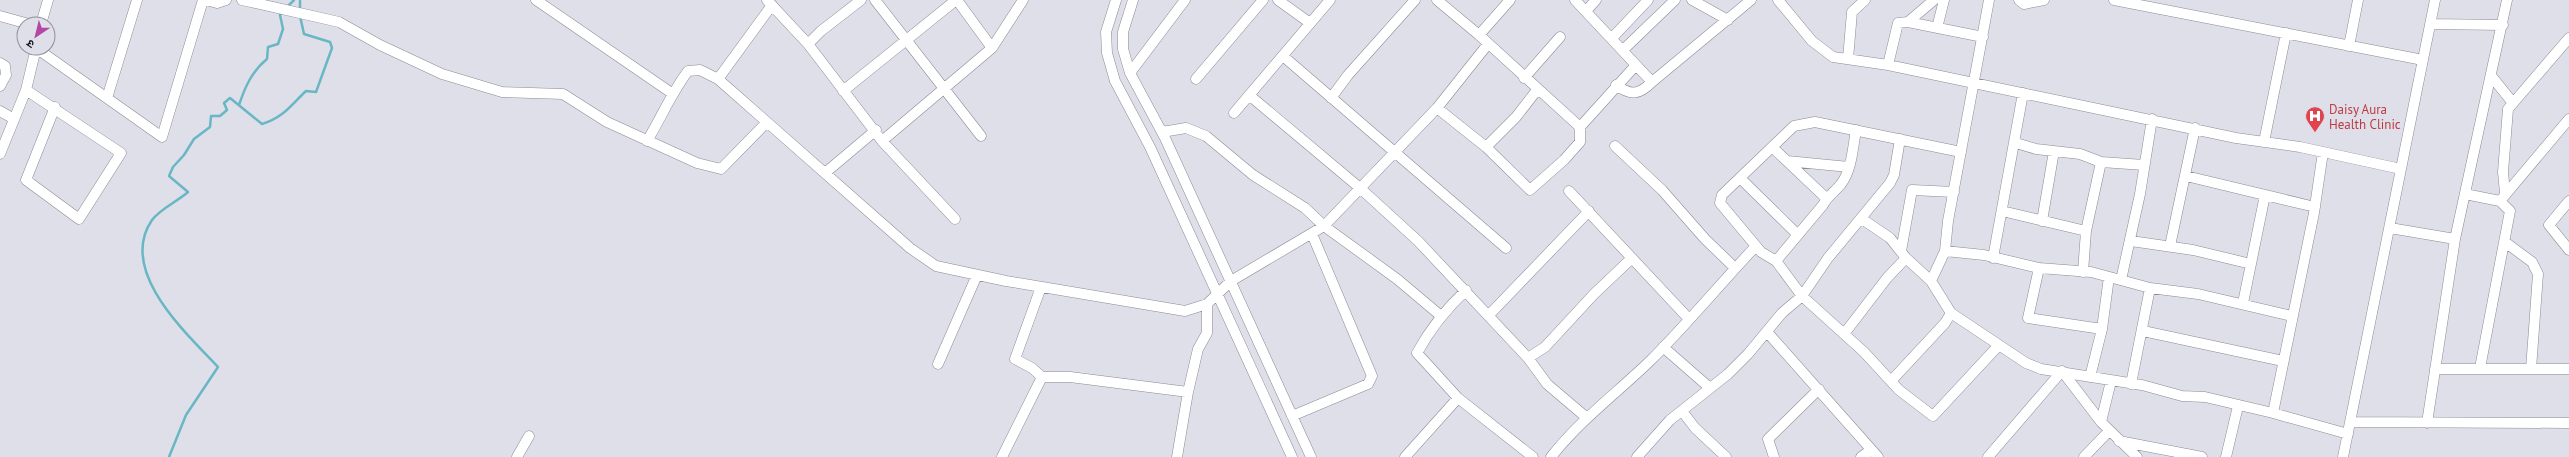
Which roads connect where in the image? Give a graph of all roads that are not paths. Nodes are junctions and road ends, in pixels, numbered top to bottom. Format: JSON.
{"nodes":[{"id":1,"x":48,"y":0,"type":"edge"},
{"id":2,"x":137,"y":0,"type":"edge"},
{"id":3,"x":203,"y":0,"type":"edge"},
{"id":4,"x":206,"y":0,"type":"edge"},
{"id":5,"x":226,"y":0,"type":"edge"},
{"id":6,"x":242,"y":0,"type":"edge"},
{"id":7,"x":536,"y":0,"type":"edge"},
{"id":8,"x":861,"y":0,"type":"edge"},
{"id":9,"x":875,"y":0,"type":"edge"},
{"id":10,"x":957,"y":0,"type":"edge"},
{"id":11,"x":1023,"y":0,"type":"edge"},
{"id":12,"x":1116,"y":0,"type":"edge"},
{"id":13,"x":1133,"y":0,"type":"edge"},
{"id":14,"x":1185,"y":0,"type":"edge"},
{"id":15,"x":1263,"y":0,"type":"edge"},
{"id":16,"x":1278,"y":0,"type":"edge"},
{"id":17,"x":1330,"y":0,"type":"edge"},
{"id":18,"x":1415,"y":0,"type":"edge"},
{"id":19,"x":1438,"y":0,"type":"edge"},
{"id":20,"x":1510,"y":0,"type":"edge"},
{"id":21,"x":1575,"y":0,"type":"edge"},
{"id":22,"x":1596,"y":0,"type":"edge"},
{"id":23,"x":1648,"y":0,"type":"edge"},
{"id":24,"x":1675,"y":0,"type":"edge"},
{"id":25,"x":1692,"y":0,"type":"edge"},
{"id":26,"x":1751,"y":0,"type":"edge"},
{"id":27,"x":1778,"y":0,"type":"edge"},
{"id":28,"x":1865,"y":0,"type":"edge"},
{"id":29,"x":1934,"y":0,"type":"edge"},
{"id":30,"x":1944,"y":0,"type":"edge"},
{"id":31,"x":1989,"y":0,"type":"edge"},
{"id":32,"x":2019,"y":0,"type":"edge"},
{"id":33,"x":2044,"y":0,"type":"edge"},
{"id":34,"x":2114,"y":0,"type":"edge"},
{"id":35,"x":2358,"y":0,"type":"edge"},
{"id":36,"x":2435,"y":0,"type":"edge"},
{"id":37,"x":2507,"y":0,"type":"edge"},
{"id":38,"x":769,"y":3,"type":"edge"},
{"id":39,"x":1586,"y":11,"type":"junction"},
{"id":40,"x":0,"y":16,"type":"edge"},
{"id":41,"x":43,"y":16,"type":"edge"},
{"id":42,"x":16,"y":20,"type":"edge"},
{"id":43,"x":1728,"y":20,"type":"junction"},
{"id":44,"x":1908,"y":22,"type":"junction"},
{"id":45,"x":1310,"y":23,"type":"junction"},
{"id":46,"x":2430,"y":24,"type":"junction"},
{"id":47,"x":2503,"y":25,"type":"junction"},
{"id":48,"x":1937,"y":28,"type":"junction"},
{"id":49,"x":2286,"y":34,"type":"junction"},
{"id":50,"x":1479,"y":35,"type":"junction"},
{"id":51,"x":1560,"y":37,"type":"dead end"},
{"id":52,"x":1983,"y":37,"type":"junction"},
{"id":53,"x":1612,"y":38,"type":"junction"},
{"id":54,"x":2569,"y":38,"type":"edge"},
{"id":55,"x":906,"y":40,"type":"junction"},
{"id":56,"x":808,"y":44,"type":"junction"},
{"id":57,"x":1488,"y":44,"type":"junction"},
{"id":58,"x":2349,"y":46,"type":"junction"},
{"id":59,"x":992,"y":48,"type":"junction"},
{"id":60,"x":1623,"y":50,"type":"junction"},
{"id":61,"x":34,"y":56,"type":"edge"},
{"id":62,"x":47,"y":56,"type":"edge"},
{"id":63,"x":1283,"y":56,"type":"junction"},
{"id":64,"x":1848,"y":59,"type":"junction"},
{"id":65,"x":2423,"y":60,"type":"junction"},
{"id":66,"x":0,"y":63,"type":"edge"},
{"id":67,"x":1636,"y":65,"type":"junction"},
{"id":68,"x":1888,"y":65,"type":"junction"},
{"id":69,"x":1130,"y":73,"type":"junction"},
{"id":70,"x":2492,"y":77,"type":"junction"},
{"id":71,"x":1524,"y":78,"type":"junction"},
{"id":72,"x":718,"y":79,"type":"junction"},
{"id":73,"x":1196,"y":79,"type":"dead end"},
{"id":74,"x":1652,"y":82,"type":"junction"},
{"id":75,"x":1975,"y":84,"type":"junction"},
{"id":76,"x":1616,"y":85,"type":"junction"},
{"id":77,"x":0,"y":86,"type":"edge"},
{"id":78,"x":26,"y":90,"type":"junction"},
{"id":79,"x":944,"y":90,"type":"junction"},
{"id":80,"x":1537,"y":90,"type":"junction"},
{"id":81,"x":844,"y":91,"type":"junction"},
{"id":82,"x":2023,"y":93,"type":"junction"},
{"id":83,"x":673,"y":94,"type":"junction"},
{"id":84,"x":1249,"y":94,"type":"junction"},
{"id":85,"x":107,"y":98,"type":"junction"},
{"id":86,"x":1331,"y":98,"type":"junction"},
{"id":87,"x":2513,"y":103,"type":"junction"},
{"id":88,"x":55,"y":107,"type":"junction"},
{"id":89,"x":1437,"y":108,"type":"junction"},
{"id":90,"x":0,"y":111,"type":"edge"},
{"id":91,"x":1234,"y":113,"type":"dead end"},
{"id":92,"x":14,"y":119,"type":"junction"},
{"id":93,"x":2152,"y":119,"type":"junction"},
{"id":94,"x":2569,"y":119,"type":"edge"},
{"id":95,"x":767,"y":122,"type":"junction"},
{"id":96,"x":1580,"y":128,"type":"junction"},
{"id":97,"x":2195,"y":128,"type":"junction"},
{"id":98,"x":876,"y":130,"type":"junction"},
{"id":99,"x":1856,"y":130,"type":"junction"},
{"id":100,"x":1162,"y":132,"type":"junction"},
{"id":101,"x":981,"y":136,"type":"dead end"},
{"id":102,"x":1900,"y":139,"type":"junction"},
{"id":103,"x":882,"y":140,"type":"junction"},
{"id":104,"x":647,"y":141,"type":"junction"},
{"id":105,"x":2264,"y":142,"type":"junction"},
{"id":106,"x":2016,"y":143,"type":"junction"},
{"id":107,"x":1615,"y":146,"type":"dead end"},
{"id":108,"x":1486,"y":147,"type":"junction"},
{"id":109,"x":1772,"y":147,"type":"junction"},
{"id":110,"x":2054,"y":151,"type":"junction"},
{"id":111,"x":1395,"y":152,"type":"junction"},
{"id":112,"x":1960,"y":152,"type":"junction"},
{"id":113,"x":2323,"y":152,"type":"junction"},
{"id":114,"x":0,"y":154,"type":"edge"},
{"id":115,"x":1787,"y":161,"type":"junction"},
{"id":116,"x":2101,"y":162,"type":"junction"},
{"id":117,"x":2144,"y":165,"type":"junction"},
{"id":118,"x":1849,"y":167,"type":"junction"},
{"id":119,"x":2402,"y":169,"type":"junction"},
{"id":120,"x":825,"y":173,"type":"junction"},
{"id":121,"x":2186,"y":176,"type":"junction"},
{"id":122,"x":1741,"y":179,"type":"junction"},
{"id":123,"x":1360,"y":188,"type":"junction"},
{"id":124,"x":1569,"y":191,"type":"dead end"},
{"id":125,"x":1954,"y":192,"type":"junction"},
{"id":126,"x":2465,"y":194,"type":"junction"},
{"id":127,"x":2265,"y":196,"type":"junction"},
{"id":128,"x":2503,"y":197,"type":"junction"},
{"id":129,"x":1826,"y":198,"type":"junction"},
{"id":130,"x":2569,"y":202,"type":"edge"},
{"id":131,"x":2315,"y":206,"type":"junction"},
{"id":132,"x":1589,"y":211,"type":"junction"},
{"id":133,"x":2002,"y":211,"type":"junction"},
{"id":134,"x":955,"y":219,"type":"dead end"},
{"id":135,"x":1862,"y":219,"type":"junction"},
{"id":136,"x":2042,"y":221,"type":"junction"},
{"id":137,"x":1324,"y":226,"type":"junction"},
{"id":138,"x":2390,"y":228,"type":"junction"},
{"id":139,"x":2086,"y":231,"type":"junction"},
{"id":140,"x":1312,"y":234,"type":"junction"},
{"id":141,"x":1797,"y":234,"type":"junction"},
{"id":142,"x":2455,"y":239,"type":"junction"},
{"id":143,"x":2131,"y":241,"type":"junction"},
{"id":144,"x":2505,"y":242,"type":"junction"},
{"id":145,"x":1756,"y":246,"type":"junction"},
{"id":146,"x":2170,"y":246,"type":"junction"},
{"id":147,"x":1506,"y":248,"type":"dead end"},
{"id":148,"x":2569,"y":250,"type":"edge"},
{"id":149,"x":1945,"y":251,"type":"junction"},
{"id":150,"x":1903,"y":254,"type":"junction"},
{"id":151,"x":1632,"y":258,"type":"junction"},
{"id":152,"x":1992,"y":258,"type":"junction"},
{"id":153,"x":1776,"y":261,"type":"junction"},
{"id":154,"x":2251,"y":264,"type":"junction"},
{"id":155,"x":1735,"y":268,"type":"junction"},
{"id":156,"x":2039,"y":268,"type":"junction"},
{"id":157,"x":2083,"y":272,"type":"junction"},
{"id":158,"x":977,"y":275,"type":"junction"},
{"id":159,"x":2109,"y":277,"type":"junction"},
{"id":160,"x":2121,"y":280,"type":"junction"},
{"id":161,"x":1231,"y":281,"type":"junction"},
{"id":162,"x":1931,"y":281,"type":"junction"},
{"id":163,"x":1041,"y":287,"type":"junction"},
{"id":164,"x":2150,"y":288,"type":"junction"},
{"id":165,"x":1466,"y":290,"type":"junction"},
{"id":166,"x":1218,"y":292,"type":"junction"},
{"id":167,"x":1802,"y":296,"type":"junction"},
{"id":168,"x":2243,"y":303,"type":"junction"},
{"id":169,"x":1207,"y":304,"type":"junction"},
{"id":170,"x":1951,"y":313,"type":"junction"},
{"id":171,"x":1488,"y":315,"type":"junction"},
{"id":172,"x":1441,"y":316,"type":"junction"},
{"id":173,"x":2292,"y":316,"type":"junction"},
{"id":174,"x":1689,"y":319,"type":"junction"},
{"id":175,"x":2102,"y":329,"type":"junction"},
{"id":176,"x":2143,"y":331,"type":"junction"},
{"id":177,"x":1767,"y":332,"type":"junction"},
{"id":178,"x":1844,"y":334,"type":"junction"},
{"id":179,"x":1999,"y":345,"type":"junction"},
{"id":180,"x":1663,"y":347,"type":"junction"},
{"id":181,"x":1528,"y":358,"type":"junction"},
{"id":182,"x":2283,"y":360,"type":"junction"},
{"id":183,"x":938,"y":364,"type":"dead end"},
{"id":184,"x":2480,"y":368,"type":"junction"},
{"id":185,"x":2435,"y":369,"type":"junction"},
{"id":186,"x":2532,"y":369,"type":"junction"},
{"id":187,"x":2569,"y":370,"type":"edge"},
{"id":188,"x":2062,"y":371,"type":"junction"},
{"id":189,"x":1042,"y":377,"type":"junction"},
{"id":190,"x":2090,"y":377,"type":"junction"},
{"id":191,"x":1891,"y":381,"type":"junction"},
{"id":192,"x":2111,"y":381,"type":"junction"},
{"id":193,"x":2131,"y":384,"type":"junction"},
{"id":194,"x":1710,"y":388,"type":"junction"},
{"id":195,"x":1819,"y":389,"type":"junction"},
{"id":196,"x":1188,"y":392,"type":"junction"},
{"id":197,"x":1458,"y":398,"type":"junction"},
{"id":198,"x":2238,"y":406,"type":"junction"},
{"id":199,"x":1682,"y":411,"type":"junction"},
{"id":200,"x":2273,"y":413,"type":"junction"},
{"id":201,"x":1292,"y":416,"type":"junction"},
{"id":202,"x":1587,"y":418,"type":"junction"},
{"id":203,"x":2100,"y":422,"type":"junction"},
{"id":204,"x":2350,"y":422,"type":"junction"},
{"id":205,"x":2427,"y":423,"type":"junction"},
{"id":206,"x":2569,"y":424,"type":"edge"},
{"id":207,"x":2109,"y":431,"type":"junction"},
{"id":208,"x":2348,"y":434,"type":"junction"},
{"id":209,"x":529,"y":436,"type":"dead end"},
{"id":210,"x":2117,"y":440,"type":"junction"},
{"id":211,"x":1874,"y":453,"type":"edge"},
{"id":212,"x":518,"y":457,"type":"edge"},
{"id":213,"x":1002,"y":457,"type":"edge"},
{"id":214,"x":1177,"y":457,"type":"edge"},
{"id":215,"x":1292,"y":457,"type":"edge"},
{"id":216,"x":1311,"y":457,"type":"edge"},
{"id":217,"x":1405,"y":457,"type":"edge"},
{"id":218,"x":1533,"y":457,"type":"edge"},
{"id":219,"x":1551,"y":457,"type":"edge"},
{"id":220,"x":1637,"y":457,"type":"edge"},
{"id":221,"x":1726,"y":457,"type":"edge"},
{"id":222,"x":1774,"y":457,"type":"edge"},
{"id":223,"x":1861,"y":457,"type":"edge"},
{"id":224,"x":1988,"y":457,"type":"edge"},
{"id":225,"x":2084,"y":457,"type":"edge"},
{"id":226,"x":2137,"y":457,"type":"edge"},
{"id":227,"x":2202,"y":457,"type":"edge"},
{"id":228,"x":2226,"y":457,"type":"edge"},
{"id":229,"x":2343,"y":457,"type":"edge"}],
"edges":[{"from":1,"to":41,"type":"street"},
{"from":2,"to":85,"type":"street"},
{"from":3,"to":85,"type":"street"},
{"from":4,"to":5,"type":"street"},
{"from":6,"to":104,"type":"street"},
{"from":7,"to":83,"type":"street"},
{"from":8,"to":56,"type":"street"},
{"from":9,"to":55,"type":"street"},
{"from":10,"to":55,"type":"street"},
{"from":10,"to":59,"type":"street"},
{"from":11,"to":59,"type":"street"},
{"from":12,"to":166,"type":"street"},
{"from":13,"to":69,"type":"street"},
{"from":14,"to":69,"type":"street"},
{"from":15,"to":73,"type":"street"},
{"from":16,"to":45,"type":"street"},
{"from":17,"to":45,"type":"street"},
{"from":18,"to":86,"type":"street"},
{"from":19,"to":50,"type":"street"},
{"from":20,"to":50,"type":"street"},
{"from":21,"to":39,"type":"street"},
{"from":22,"to":39,"type":"street"},
{"from":23,"to":53,"type":"street"},
{"from":24,"to":60,"type":"street"},
{"from":25,"to":43,"type":"street"},
{"from":26,"to":43,"type":"street"},
{"from":27,"to":64,"type":"street"},
{"from":28,"to":64,"type":"street"},
{"from":29,"to":44,"type":"street"},
{"from":30,"to":48,"type":"street"},
{"from":31,"to":52,"type":"street"},
{"from":32,"to":33,"type":"street"},
{"from":34,"to":49,"type":"street"},
{"from":35,"to":58,"type":"street"},
{"from":36,"to":46,"type":"street"},
{"from":37,"to":47,"type":"street"},
{"from":38,"to":56,"type":"street"},
{"from":38,"to":72,"type":"street"},
{"from":39,"to":53,"type":"street"},
{"from":40,"to":42,"type":"street"},
{"from":43,"to":74,"type":"street"},
{"from":44,"to":48,"type":"street"},
{"from":44,"to":68,"type":"street"},
{"from":45,"to":63,"type":"street"},
{"from":46,"to":47,"type":"street"},
{"from":46,"to":65,"type":"street"},
{"from":47,"to":70,"type":"street"},
{"from":48,"to":52,"type":"street"},
{"from":49,"to":58,"type":"street"},
{"from":49,"to":105,"type":"street"},
{"from":50,"to":57,"type":"street"},
{"from":51,"to":71,"type":"street"},
{"from":52,"to":75,"type":"street"},
{"from":53,"to":60,"type":"street"},
{"from":54,"to":87,"type":"street"},
{"from":55,"to":79,"type":"street"},
{"from":55,"to":81,"type":"street"},
{"from":56,"to":81,"type":"street"},
{"from":57,"to":71,"type":"street"},
{"from":57,"to":89,"type":"street"},
{"from":58,"to":65,"type":"street"},
{"from":59,"to":79,"type":"street"},
{"from":60,"to":67,"type":"street"},
{"from":61,"to":78,"type":"street"},
{"from":62,"to":85,"type":"street"},
{"from":63,"to":84,"type":"street"},
{"from":63,"to":86,"type":"street"},
{"from":64,"to":68,"type":"street"},
{"from":65,"to":119,"type":"street"},
{"from":66,"to":77,"type":"street"},
{"from":67,"to":74,"type":"street"},
{"from":67,"to":76,"type":"street"},
{"from":68,"to":75,"type":"street"},
{"from":69,"to":100,"type":"street"},
{"from":70,"to":87,"type":"street"},
{"from":70,"to":126,"type":"street"},
{"from":71,"to":80,"type":"street"},
{"from":72,"to":83,"type":"street"},
{"from":72,"to":95,"type":"street"},
{"from":74,"to":76,"type":"street"},
{"from":75,"to":82,"type":"street"},
{"from":75,"to":112,"type":"street"},
{"from":76,"to":96,"type":"street"},
{"from":78,"to":88,"type":"street"},
{"from":78,"to":92,"type":"street"},
{"from":79,"to":101,"type":"street"},
{"from":79,"to":103,"type":"street"},
{"from":80,"to":96,"type":"street"},
{"from":80,"to":108,"type":"street"},
{"from":81,"to":98,"type":"street"},
{"from":82,"to":93,"type":"street"},
{"from":82,"to":106,"type":"street"},
{"from":83,"to":104,"type":"street"},
{"from":84,"to":91,"type":"street"},
{"from":84,"to":123,"type":"street"},
{"from":86,"to":111,"type":"street"},
{"from":87,"to":128,"type":"street"},
{"from":88,"to":88,"type":"street"},
{"from":89,"to":108,"type":"street"},
{"from":89,"to":111,"type":"street"},
{"from":90,"to":92,"type":"street"},
{"from":92,"to":114,"type":"street"},
{"from":93,"to":97,"type":"street"},
{"from":93,"to":117,"type":"street"},
{"from":94,"to":128,"type":"street"},
{"from":95,"to":104,"type":"street"},
{"from":95,"to":120,"type":"street"},
{"from":96,"to":108,"type":"street"},
{"from":97,"to":105,"type":"street"},
{"from":97,"to":121,"type":"street"},
{"from":98,"to":103,"type":"street"},
{"from":98,"to":120,"type":"street"},
{"from":99,"to":102,"type":"street"},
{"from":99,"to":109,"type":"street"},
{"from":99,"to":118,"type":"street"},
{"from":100,"to":137,"type":"street"},
{"from":100,"to":161,"type":"street"},
{"from":102,"to":112,"type":"street"},
{"from":102,"to":135,"type":"street"},
{"from":103,"to":134,"type":"street"},
{"from":105,"to":113,"type":"street"},
{"from":106,"to":110,"type":"street"},
{"from":106,"to":133,"type":"street"},
{"from":107,"to":155,"type":"street"},
{"from":109,"to":115,"type":"street"},
{"from":109,"to":122,"type":"street"},
{"from":110,"to":116,"type":"street"},
{"from":110,"to":136,"type":"street"},
{"from":111,"to":123,"type":"street"},
{"from":111,"to":147,"type":"street"},
{"from":112,"to":125,"type":"street"},
{"from":113,"to":119,"type":"street"},
{"from":113,"to":131,"type":"street"},
{"from":115,"to":118,"type":"street"},
{"from":115,"to":129,"type":"street"},
{"from":116,"to":117,"type":"street"},
{"from":116,"to":139,"type":"street"},
{"from":117,"to":143,"type":"street"},
{"from":118,"to":129,"type":"street"},
{"from":119,"to":138,"type":"street"},
{"from":120,"to":158,"type":"street"},
{"from":121,"to":127,"type":"street"},
{"from":121,"to":146,"type":"street"},
{"from":122,"to":141,"type":"street"},
{"from":122,"to":145,"type":"street"},
{"from":123,"to":137,"type":"street"},
{"from":123,"to":165,"type":"street"},
{"from":124,"to":132,"type":"street"},
{"from":125,"to":149,"type":"street"},
{"from":125,"to":150,"type":"street"},
{"from":126,"to":128,"type":"street"},
{"from":126,"to":142,"type":"street"},
{"from":127,"to":131,"type":"street"},
{"from":127,"to":154,"type":"street"},
{"from":128,"to":144,"type":"street"},
{"from":129,"to":141,"type":"street"},
{"from":130,"to":148,"type":"street"},
{"from":131,"to":173,"type":"street"},
{"from":132,"to":151,"type":"street"},
{"from":132,"to":171,"type":"street"},
{"from":133,"to":136,"type":"street"},
{"from":133,"to":152,"type":"street"},
{"from":135,"to":150,"type":"street"},
{"from":135,"to":167,"type":"street"},
{"from":136,"to":139,"type":"street"},
{"from":137,"to":140,"type":"street"},
{"from":137,"to":172,"type":"street"},
{"from":138,"to":142,"type":"street"},
{"from":138,"to":204,"type":"street"},
{"from":139,"to":157,"type":"street"},
{"from":140,"to":161,"type":"street"},
{"from":140,"to":201,"type":"street"},
{"from":141,"to":153,"type":"street"},
{"from":142,"to":185,"type":"street"},
{"from":143,"to":146,"type":"street"},
{"from":143,"to":160,"type":"street"},
{"from":144,"to":184,"type":"street"},
{"from":144,"to":186,"type":"street"},
{"from":145,"to":153,"type":"street"},
{"from":145,"to":155,"type":"street"},
{"from":146,"to":154,"type":"street"},
{"from":149,"to":152,"type":"street"},
{"from":149,"to":162,"type":"street"},
{"from":150,"to":162,"type":"street"},
{"from":150,"to":178,"type":"street"},
{"from":151,"to":174,"type":"street"},
{"from":151,"to":181,"type":"street"},
{"from":152,"to":156,"type":"street"},
{"from":153,"to":167,"type":"street"},
{"from":154,"to":168,"type":"street"},
{"from":155,"to":174,"type":"street"},
{"from":156,"to":157,"type":"street"},
{"from":156,"to":175,"type":"street"},
{"from":157,"to":159,"type":"street"},
{"from":158,"to":163,"type":"street"},
{"from":158,"to":183,"type":"street"},
{"from":159,"to":160,"type":"street"},
{"from":159,"to":175,"type":"street"},
{"from":160,"to":164,"type":"street"},
{"from":161,"to":166,"type":"street"},
{"from":161,"to":201,"type":"street"},
{"from":162,"to":170,"type":"street"},
{"from":163,"to":169,"type":"street"},
{"from":163,"to":189,"type":"street"},
{"from":164,"to":168,"type":"street"},
{"from":164,"to":176,"type":"street"},
{"from":165,"to":171,"type":"street"},
{"from":165,"to":172,"type":"street"},
{"from":166,"to":169,"type":"street"},
{"from":166,"to":215,"type":"street"},
{"from":167,"to":177,"type":"street"},
{"from":167,"to":178,"type":"street"},
{"from":168,"to":173,"type":"street"},
{"from":169,"to":196,"type":"street"},
{"from":170,"to":179,"type":"street"},
{"from":170,"to":191,"type":"street"},
{"from":171,"to":181,"type":"street"},
{"from":172,"to":197,"type":"street"},
{"from":173,"to":182,"type":"street"},
{"from":174,"to":180,"type":"street"},
{"from":175,"to":190,"type":"street"},
{"from":176,"to":182,"type":"street"},
{"from":176,"to":193,"type":"street"},
{"from":177,"to":194,"type":"street"},
{"from":177,"to":195,"type":"street"},
{"from":178,"to":191,"type":"street"},
{"from":179,"to":188,"type":"street"},
{"from":179,"to":191,"type":"street"},
{"from":180,"to":194,"type":"street"},
{"from":180,"to":202,"type":"street"},
{"from":181,"to":202,"type":"street"},
{"from":182,"to":200,"type":"street"},
{"from":184,"to":185,"type":"street"},
{"from":184,"to":186,"type":"street"},
{"from":185,"to":205,"type":"street"},
{"from":186,"to":187,"type":"street"},
{"from":188,"to":190,"type":"street"},
{"from":188,"to":203,"type":"street"},
{"from":188,"to":224,"type":"street"},
{"from":189,"to":196,"type":"street"},
{"from":189,"to":213,"type":"street"},
{"from":190,"to":192,"type":"street"},
{"from":192,"to":193,"type":"street"},
{"from":192,"to":203,"type":"street"},
{"from":193,"to":198,"type":"street"},
{"from":194,"to":199,"type":"street"},
{"from":195,"to":211,"type":"street"},
{"from":195,"to":222,"type":"street"},
{"from":196,"to":214,"type":"street"},
{"from":197,"to":217,"type":"street"},
{"from":197,"to":218,"type":"street"},
{"from":198,"to":200,"type":"street"},
{"from":198,"to":228,"type":"street"},
{"from":199,"to":220,"type":"street"},
{"from":199,"to":221,"type":"street"},
{"from":200,"to":208,"type":"street"},
{"from":201,"to":216,"type":"street"},
{"from":202,"to":219,"type":"street"},
{"from":203,"to":207,"type":"street"},
{"from":204,"to":205,"type":"street"},
{"from":204,"to":208,"type":"street"},
{"from":205,"to":206,"type":"street"},
{"from":207,"to":210,"type":"street"},
{"from":207,"to":225,"type":"street"},
{"from":208,"to":229,"type":"street"},
{"from":209,"to":212,"type":"street"},
{"from":210,"to":226,"type":"street"},
{"from":210,"to":227,"type":"street"},
{"from":211,"to":223,"type":"street"}]}
